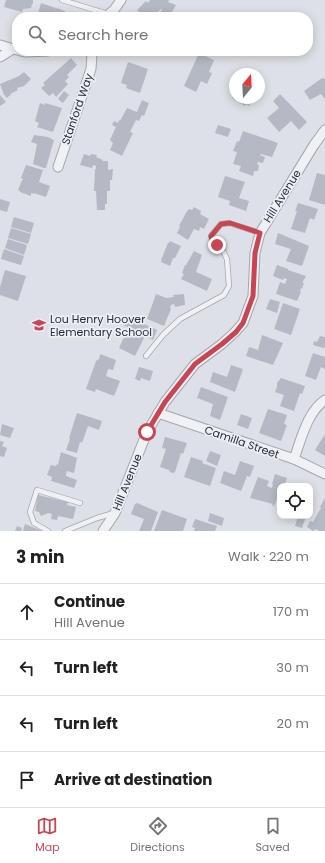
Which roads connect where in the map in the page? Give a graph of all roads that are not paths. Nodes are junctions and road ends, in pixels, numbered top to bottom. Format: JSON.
{"nodes":[{"id":1,"x":62,"y":0,"type":"edge"},
{"id":2,"x":121,"y":0,"type":"edge"},
{"id":3,"x":96,"y":12,"type":"edge"},
{"id":4,"x":110,"y":12,"type":"edge"},
{"id":5,"x":0,"y":45,"type":"edge"},
{"id":6,"x":12,"y":49,"type":"edge"},
{"id":7,"x":12,"y":52,"type":"edge"},
{"id":8,"x":92,"y":56,"type":"edge"},
{"id":9,"x":0,"y":57,"type":"edge"},
{"id":10,"x":325,"y":130,"type":"edge"},
{"id":11,"x":58,"y":167,"type":"dead end"},
{"id":12,"x":260,"y":233,"type":"junction"},
{"id":13,"x":146,"y":356,"type":"dead end"},
{"id":14,"x":325,"y":400,"type":"edge"},
{"id":15,"x":158,"y":413,"type":"junction"},
{"id":16,"x":294,"y":460,"type":"junction"},
{"id":17,"x":325,"y":474,"type":"edge"},
{"id":18,"x":80,"y":503,"type":"dead end"},
{"id":19,"x":116,"y":513,"type":"junction"},
{"id":20,"x":48,"y":531,"type":"edge"},
{"id":21,"x":65,"y":531,"type":"edge"},
{"id":22,"x":103,"y":531,"type":"edge"}],
"edges":[{"from":1,"to":3,"type":"lane"},
{"from":2,"to":4,"type":"street"},
{"from":5,"to":6,"type":"street"},
{"from":7,"to":9,"type":"street"},
{"from":8,"to":11,"type":"street","name":"Stanford Way"},
{"from":10,"to":12,"type":"street","name":"Hill Avenue"},
{"from":12,"to":13,"type":"lane"},
{"from":12,"to":15,"type":"street","name":"Hill Avenue"},
{"from":14,"to":16,"type":"street"},
{"from":15,"to":16,"type":"street","name":"Camilla Street"},
{"from":15,"to":19,"type":"street","name":"Hill Avenue"},
{"from":16,"to":17,"type":"street","name":"Camilla Street"},
{"from":18,"to":20,"type":"lane"},
{"from":19,"to":21,"type":"lane"},
{"from":19,"to":22,"type":"street","name":"Hill Avenue"}]}
